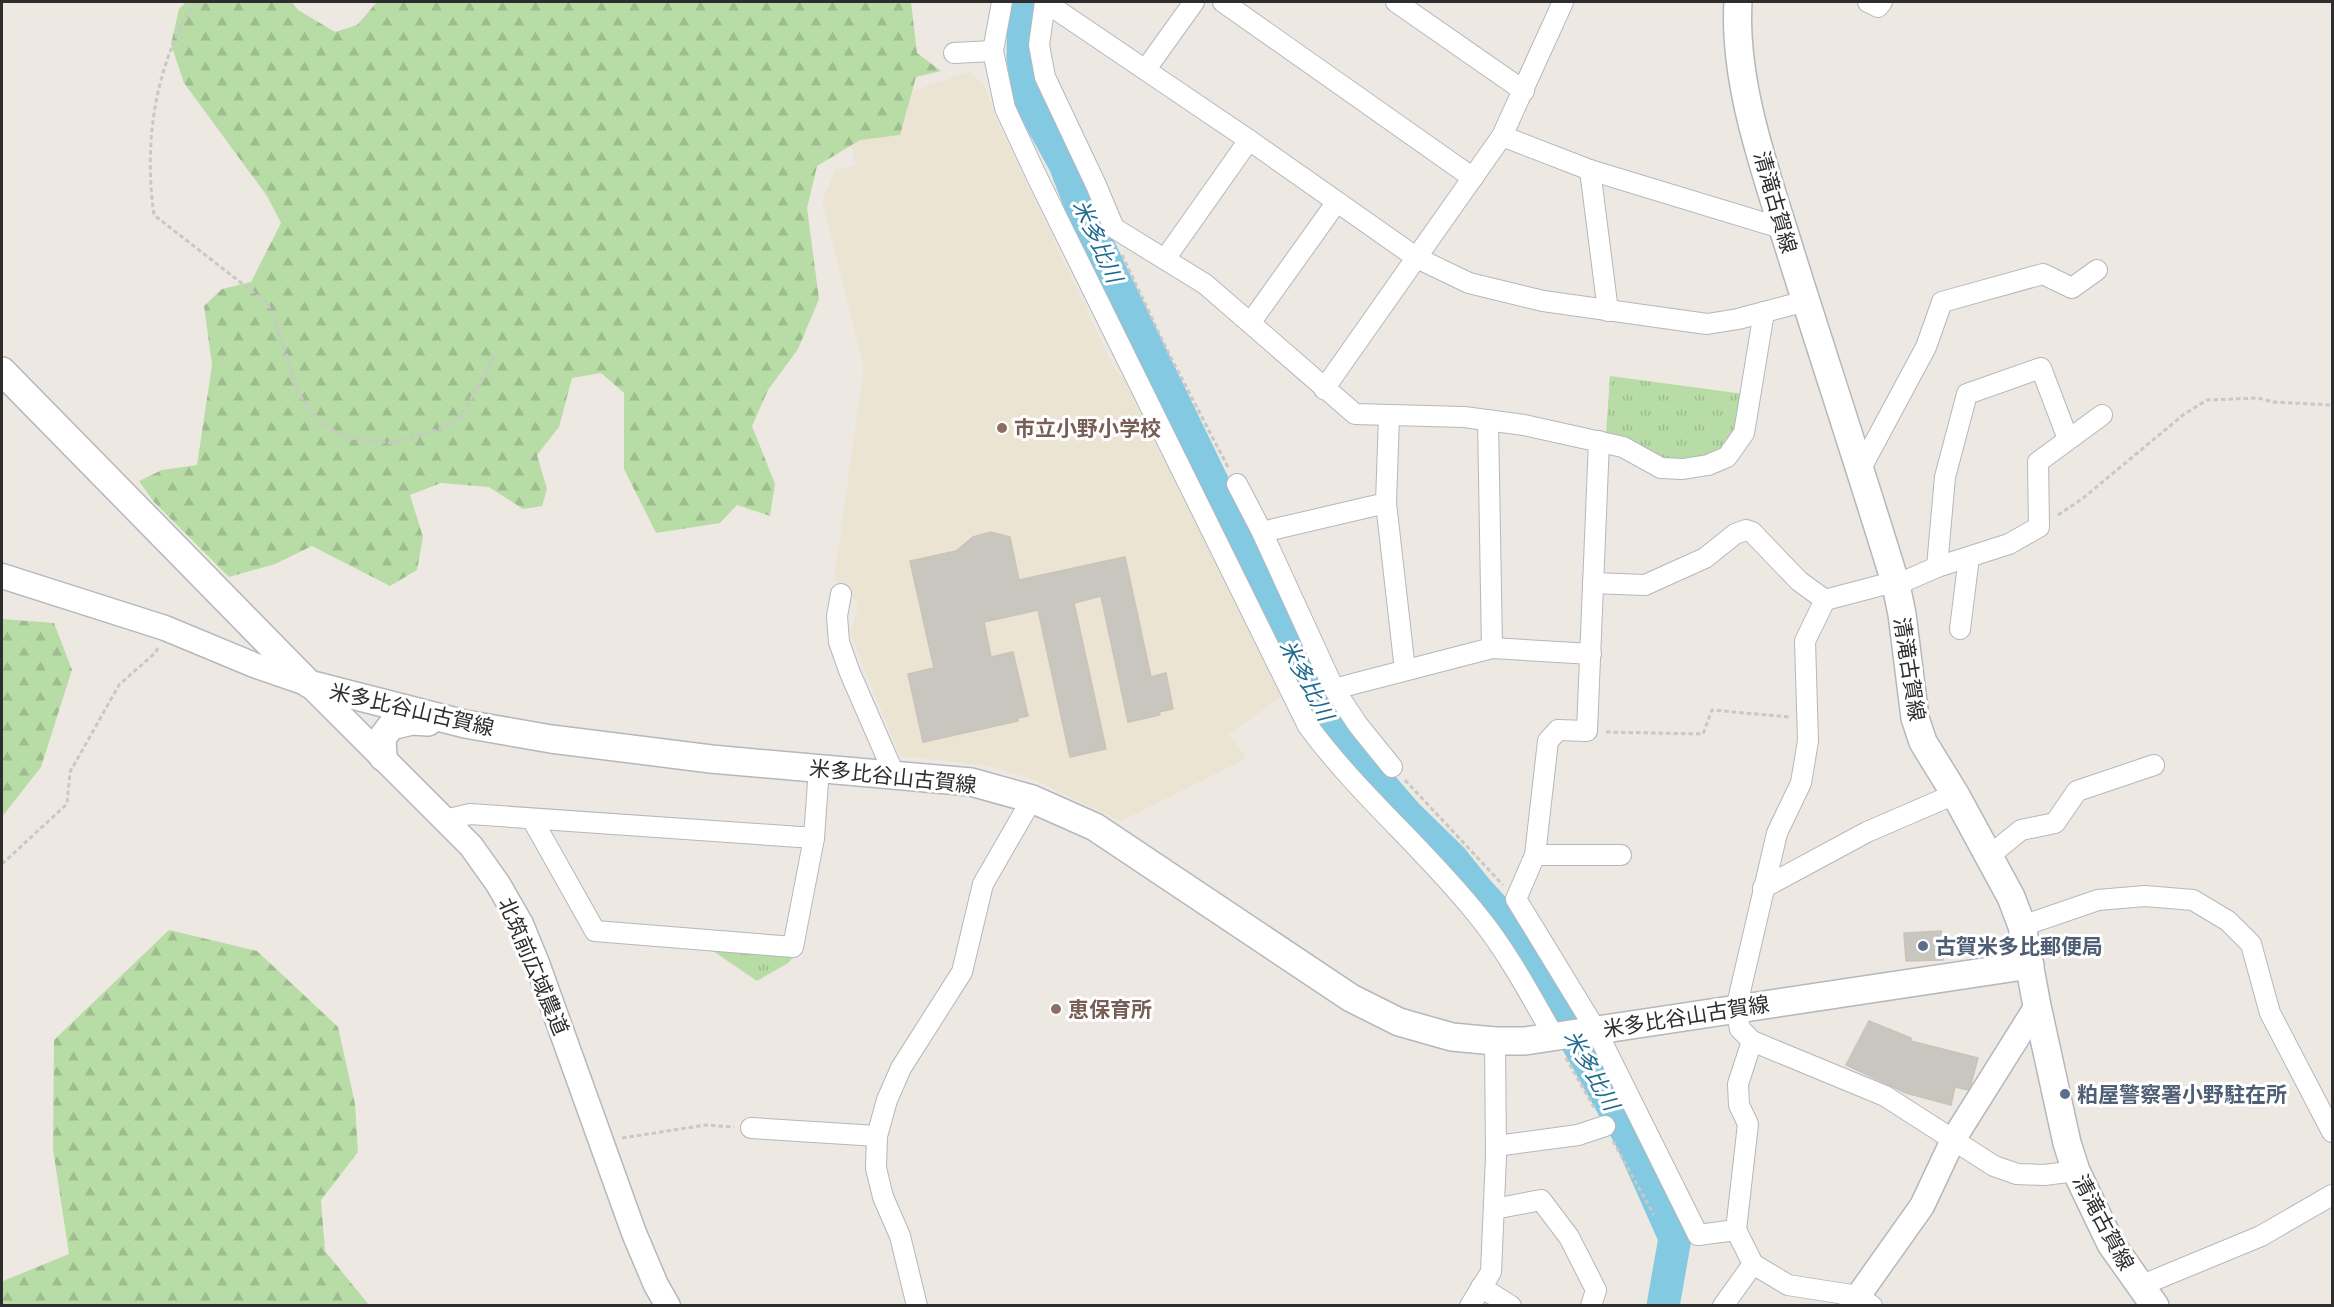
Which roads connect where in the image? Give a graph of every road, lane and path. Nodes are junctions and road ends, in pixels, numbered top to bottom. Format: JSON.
{"nodes":[{"id":1,"x":197,"y":2,"type":"edge"},
{"id":2,"x":1002,"y":2,"type":"edge"},
{"id":3,"x":1045,"y":2,"type":"edge"},
{"id":4,"x":1194,"y":2,"type":"edge"},
{"id":5,"x":1223,"y":2,"type":"edge"},
{"id":6,"x":1396,"y":2,"type":"edge"},
{"id":7,"x":1563,"y":2,"type":"edge"},
{"id":8,"x":1738,"y":2,"type":"edge"},
{"id":9,"x":1868,"y":2,"type":"edge"},
{"id":10,"x":1882,"y":2,"type":"edge"},
{"id":11,"x":993,"y":51,"type":"junction"},
{"id":12,"x":954,"y":53,"type":"dead end"},
{"id":13,"x":1146,"y":69,"type":"junction"},
{"id":14,"x":1524,"y":91,"type":"junction"},
{"id":15,"x":1502,"y":136,"type":"junction"},
{"id":16,"x":1249,"y":140,"type":"junction"},
{"id":17,"x":1590,"y":170,"type":"junction"},
{"id":18,"x":1473,"y":177,"type":"junction"},
{"id":19,"x":1336,"y":203,"type":"junction"},
{"id":20,"x":1114,"y":228,"type":"junction"},
{"id":21,"x":1784,"y":229,"type":"junction"},
{"id":22,"x":1417,"y":258,"type":"junction"},
{"id":23,"x":1165,"y":259,"type":"junction"},
{"id":24,"x":2097,"y":270,"type":"dead end"},
{"id":25,"x":1806,"y":301,"type":"junction"},
{"id":26,"x":1608,"y":311,"type":"junction"},
{"id":27,"x":1764,"y":312,"type":"junction"},
{"id":28,"x":1251,"y":322,"type":"junction"},
{"id":29,"x":494,"y":357,"type":"dead end"},
{"id":30,"x":2,"y":371,"type":"edge"},
{"id":31,"x":1324,"y":389,"type":"junction"},
{"id":32,"x":2332,"y":405,"type":"edge"},
{"id":33,"x":2102,"y":415,"type":"dead end"},
{"id":34,"x":1389,"y":416,"type":"junction"},
{"id":35,"x":1488,"y":420,"type":"junction"},
{"id":36,"x":2068,"y":440,"type":"junction"},
{"id":37,"x":1599,"y":441,"type":"junction"},
{"id":38,"x":1860,"y":470,"type":"junction"},
{"id":39,"x":1237,"y":484,"type":"joint"},
{"id":40,"x":1386,"y":503,"type":"junction"},
{"id":41,"x":2039,"y":527,"type":"junction"},
{"id":42,"x":1262,"y":532,"type":"junction"},
{"id":43,"x":1969,"y":557,"type":"junction"},
{"id":44,"x":1937,"y":567,"type":"junction"},
{"id":45,"x":2,"y":576,"type":"edge"},
{"id":46,"x":1593,"y":583,"type":"junction"},
{"id":47,"x":1896,"y":585,"type":"junction"},
{"id":48,"x":841,"y":594,"type":"dead end"},
{"id":49,"x":1825,"y":600,"type":"junction"},
{"id":50,"x":165,"y":628,"type":"junction"},
{"id":51,"x":1960,"y":629,"type":"dead end"},
{"id":52,"x":1492,"y":648,"type":"junction"},
{"id":53,"x":1591,"y":654,"type":"junction"},
{"id":54,"x":1405,"y":670,"type":"junction"},
{"id":55,"x":309,"y":684,"type":"junction"},
{"id":56,"x":1334,"y":689,"type":"junction"},
{"id":57,"x":1808,"y":718,"type":"junction"},
{"id":58,"x":465,"y":724,"type":"junction"},
{"id":59,"x":1587,"y":731,"type":"junction"},
{"id":60,"x":383,"y":757,"type":"junction"},
{"id":61,"x":2154,"y":765,"type":"dead end"},
{"id":62,"x":1392,"y":767,"type":"joint"},
{"id":63,"x":819,"y":768,"type":"junction"},
{"id":64,"x":894,"y":774,"type":"junction"},
{"id":65,"x":1955,"y":794,"type":"junction"},
{"id":66,"x":1032,"y":798,"type":"junction"},
{"id":67,"x":532,"y":819,"type":"junction"},
{"id":68,"x":445,"y":820,"type":"junction"},
{"id":69,"x":814,"y":838,"type":"junction"},
{"id":70,"x":1535,"y":855,"type":"junction"},
{"id":71,"x":1621,"y":855,"type":"dead end"},
{"id":72,"x":1989,"y":856,"type":"junction"},
{"id":73,"x":2,"y":864,"type":"edge"},
{"id":74,"x":1763,"y":888,"type":"junction"},
{"id":75,"x":1516,"y":899,"type":"junction"},
{"id":76,"x":2022,"y":926,"type":"junction"},
{"id":77,"x":2030,"y":965,"type":"junction"},
{"id":78,"x":2037,"y":1006,"type":"junction"},
{"id":79,"x":1736,"y":1009,"type":"junction"},
{"id":80,"x":1593,"y":1031,"type":"junction"},
{"id":81,"x":1554,"y":1038,"type":"junction"},
{"id":82,"x":1495,"y":1041,"type":"junction"},
{"id":83,"x":1752,"y":1041,"type":"junction"},
{"id":84,"x":1605,"y":1126,"type":"dead end"},
{"id":85,"x":751,"y":1128,"type":"joint"},
{"id":86,"x":2332,"y":1132,"type":"edge"},
{"id":87,"x":877,"y":1136,"type":"junction"},
{"id":88,"x":1953,"y":1140,"type":"junction"},
{"id":89,"x":602,"y":1141,"type":"junction"},
{"id":90,"x":1496,"y":1146,"type":"junction"},
{"id":91,"x":2076,"y":1171,"type":"junction"},
{"id":92,"x":2332,"y":1195,"type":"edge"},
{"id":93,"x":1494,"y":1209,"type":"junction"},
{"id":94,"x":1736,"y":1230,"type":"junction"},
{"id":95,"x":1753,"y":1264,"type":"junction"},
{"id":96,"x":1481,"y":1287,"type":"junction"},
{"id":97,"x":2147,"y":1296,"type":"edge"},
{"id":98,"x":1861,"y":1302,"type":"edge"},
{"id":99,"x":668,"y":1305,"type":"edge"},
{"id":100,"x":916,"y":1305,"type":"edge"},
{"id":101,"x":1470,"y":1305,"type":"edge"},
{"id":102,"x":1511,"y":1305,"type":"edge"},
{"id":103,"x":1591,"y":1305,"type":"edge"},
{"id":104,"x":1723,"y":1305,"type":"edge"}],
"edges":[{"from":1,"to":29,"type":"path"},
{"from":2,"to":11,"type":"street"},
{"from":3,"to":13,"type":"street"},
{"from":3,"to":20,"type":"street"},
{"from":4,"to":13,"type":"street"},
{"from":5,"to":18,"type":"street"},
{"from":6,"to":14,"type":"street"},
{"from":7,"to":14,"type":"street"},
{"from":8,"to":21,"type":"main road","name":"清滝古賀線"},
{"from":9,"to":10,"type":"street"},
{"from":11,"to":12,"type":"street"},
{"from":11,"to":81,"type":"street"},
{"from":13,"to":16,"type":"street"},
{"from":14,"to":15,"type":"street"},
{"from":15,"to":17,"type":"street"},
{"from":15,"to":18,"type":"street"},
{"from":16,"to":19,"type":"street"},
{"from":16,"to":23,"type":"street"},
{"from":17,"to":21,"type":"street"},
{"from":17,"to":26,"type":"street"},
{"from":18,"to":22,"type":"street"},
{"from":19,"to":22,"type":"street"},
{"from":19,"to":28,"type":"street"},
{"from":20,"to":23,"type":"street"},
{"from":20,"to":39,"type":"path"},
{"from":21,"to":25,"type":"main road","name":"清滝古賀線"},
{"from":22,"to":26,"type":"street"},
{"from":22,"to":31,"type":"street"},
{"from":23,"to":28,"type":"street"},
{"from":24,"to":38,"type":"street"},
{"from":25,"to":27,"type":"street"},
{"from":25,"to":38,"type":"main road","name":"清滝古賀線"},
{"from":26,"to":27,"type":"street"},
{"from":27,"to":37,"type":"street"},
{"from":28,"to":31,"type":"street"},
{"from":30,"to":55,"type":"main road","name":"米多比谷山古賀線"},
{"from":31,"to":34,"type":"street"},
{"from":32,"to":41,"type":"path"},
{"from":33,"to":36,"type":"street"},
{"from":34,"to":35,"type":"street"},
{"from":34,"to":40,"type":"street"},
{"from":35,"to":37,"type":"street"},
{"from":35,"to":52,"type":"street"},
{"from":36,"to":41,"type":"street"},
{"from":36,"to":44,"type":"street"},
{"from":37,"to":46,"type":"street"},
{"from":38,"to":47,"type":"main road","name":"清滝古賀線"},
{"from":39,"to":42,"type":"street"},
{"from":40,"to":42,"type":"street"},
{"from":40,"to":54,"type":"street"},
{"from":41,"to":43,"type":"street"},
{"from":42,"to":56,"type":"street"},
{"from":43,"to":44,"type":"street"},
{"from":43,"to":51,"type":"street"},
{"from":44,"to":47,"type":"street"},
{"from":45,"to":50,"type":"street"},
{"from":46,"to":49,"type":"street"},
{"from":46,"to":53,"type":"street"},
{"from":47,"to":49,"type":"street"},
{"from":47,"to":65,"type":"main road","name":"清滝古賀線"},
{"from":48,"to":64,"type":"street"},
{"from":49,"to":57,"type":"street"},
{"from":50,"to":55,"type":"street"},
{"from":50,"to":73,"type":"path"},
{"from":52,"to":53,"type":"street"},
{"from":52,"to":54,"type":"street"},
{"from":53,"to":59,"type":"street"},
{"from":54,"to":56,"type":"street"},
{"from":55,"to":58,"type":"main road","name":"米多比谷山古賀線"},
{"from":55,"to":60,"type":"street","name":"北筑前広域農道"},
{"from":56,"to":62,"type":"street"},
{"from":57,"to":59,"type":"path"},
{"from":57,"to":74,"type":"street"},
{"from":58,"to":60,"type":"main road"},
{"from":58,"to":63,"type":"main road","name":"米多比谷山古賀線"},
{"from":59,"to":70,"type":"street"},
{"from":60,"to":68,"type":"street","name":"北筑前広域農道"},
{"from":61,"to":72,"type":"street"},
{"from":62,"to":75,"type":"path"},
{"from":63,"to":64,"type":"main road","name":"米多比谷山古賀線"},
{"from":63,"to":69,"type":"street"},
{"from":64,"to":66,"type":"main road","name":"米多比谷山古賀線"},
{"from":65,"to":72,"type":"main road","name":"清滝古賀線"},
{"from":65,"to":74,"type":"street"},
{"from":66,"to":82,"type":"main road","name":"米多比谷山古賀線"},
{"from":66,"to":87,"type":"street"},
{"from":67,"to":68,"type":"street"},
{"from":67,"to":69,"type":"street"},
{"from":67,"to":69,"type":"street"},
{"from":68,"to":89,"type":"street","name":"北筑前広域農道"},
{"from":70,"to":71,"type":"street"},
{"from":70,"to":75,"type":"street"},
{"from":72,"to":76,"type":"main road","name":"清滝古賀線"},
{"from":74,"to":79,"type":"street"},
{"from":75,"to":80,"type":"street"},
{"from":76,"to":77,"type":"main road","name":"清滝古賀線"},
{"from":76,"to":86,"type":"street"},
{"from":77,"to":78,"type":"main road","name":"清滝古賀線"},
{"from":77,"to":79,"type":"main road","name":"米多比谷山古賀線"},
{"from":78,"to":88,"type":"street"},
{"from":78,"to":91,"type":"main road","name":"清滝古賀線"},
{"from":79,"to":80,"type":"main road","name":"米多比谷山古賀線"},
{"from":79,"to":83,"type":"street"},
{"from":80,"to":81,"type":"main road","name":"米多比谷山古賀線"},
{"from":80,"to":94,"type":"street"},
{"from":81,"to":82,"type":"main road","name":"米多比谷山古賀線"},
{"from":82,"to":90,"type":"street"},
{"from":83,"to":88,"type":"street"},
{"from":83,"to":94,"type":"street"},
{"from":84,"to":90,"type":"street"},
{"from":85,"to":87,"type":"street"},
{"from":85,"to":89,"type":"path"},
{"from":87,"to":100,"type":"street"},
{"from":88,"to":91,"type":"street"},
{"from":88,"to":98,"type":"street"},
{"from":89,"to":99,"type":"street","name":"北筑前広域農道"},
{"from":90,"to":93,"type":"street"},
{"from":91,"to":97,"type":"main road","name":"清滝古賀線"},
{"from":92,"to":97,"type":"street"},
{"from":93,"to":96,"type":"street"},
{"from":93,"to":103,"type":"street"},
{"from":94,"to":95,"type":"street"},
{"from":95,"to":98,"type":"street"},
{"from":95,"to":104,"type":"street"},
{"from":96,"to":101,"type":"street"},
{"from":96,"to":102,"type":"street"}]}
